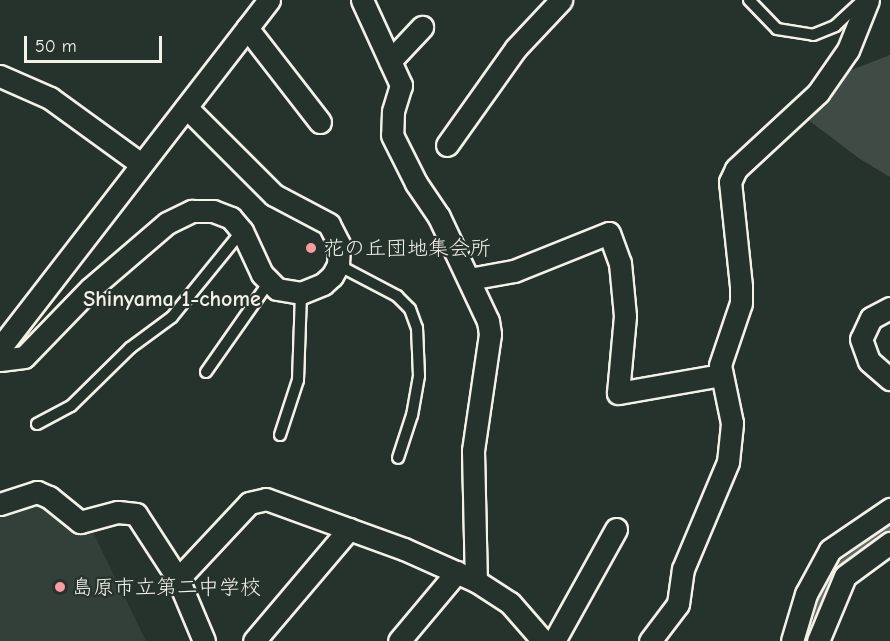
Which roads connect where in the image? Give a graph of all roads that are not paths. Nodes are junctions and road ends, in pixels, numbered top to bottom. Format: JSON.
{"nodes":[{"id":1,"x":269,"y":0,"type":"edge"},
{"id":2,"x":362,"y":0,"type":"edge"},
{"id":3,"x":562,"y":0,"type":"edge"},
{"id":4,"x":749,"y":0,"type":"edge"},
{"id":5,"x":863,"y":0,"type":"edge"},
{"id":6,"x":868,"y":0,"type":"edge"},
{"id":7,"x":422,"y":27,"type":"dead end"},
{"id":8,"x":247,"y":28,"type":"junction"},
{"id":9,"x":390,"y":61,"type":"junction"},
{"id":10,"x":0,"y":76,"type":"edge"},
{"id":11,"x":186,"y":107,"type":"junction"},
{"id":12,"x":320,"y":122,"type":"dead end"},
{"id":13,"x":447,"y":145,"type":"dead end"},
{"id":14,"x":141,"y":164,"type":"junction"},
{"id":15,"x":242,"y":231,"type":"junction"},
{"id":16,"x":338,"y":265,"type":"junction"},
{"id":17,"x":469,"y":279,"type":"junction"},
{"id":18,"x":269,"y":282,"type":"junction"},
{"id":19,"x":301,"y":293,"type":"junction"},
{"id":20,"x":890,"y":308,"type":"edge"},
{"id":21,"x":0,"y":348,"type":"edge"},
{"id":22,"x":0,"y":360,"type":"edge"},
{"id":23,"x":206,"y":372,"type":"dead end"},
{"id":24,"x":721,"y":375,"type":"junction"},
{"id":25,"x":890,"y":379,"type":"edge"},
{"id":26,"x":37,"y":424,"type":"dead end"},
{"id":27,"x":280,"y":435,"type":"dead end"},
{"id":28,"x":398,"y":458,"type":"dead end"},
{"id":29,"x":0,"y":504,"type":"edge"},
{"id":30,"x":890,"y":509,"type":"edge"},
{"id":31,"x":349,"y":529,"type":"junction"},
{"id":32,"x":616,"y":529,"type":"dead end"},
{"id":33,"x":890,"y":543,"type":"edge"},
{"id":34,"x":854,"y":550,"type":"junction"},
{"id":35,"x":457,"y":572,"type":"junction"},
{"id":36,"x":178,"y":579,"type":"junction"},
{"id":37,"x":476,"y":581,"type":"junction"},
{"id":38,"x":204,"y":641,"type":"edge"},
{"id":39,"x":254,"y":641,"type":"edge"},
{"id":40,"x":399,"y":641,"type":"edge"},
{"id":41,"x":543,"y":641,"type":"edge"},
{"id":42,"x":554,"y":641,"type":"edge"},
{"id":43,"x":650,"y":641,"type":"edge"},
{"id":44,"x":792,"y":641,"type":"edge"},
{"id":45,"x":818,"y":641,"type":"edge"}],
"edges":[{"from":1,"to":8,"type":"street"},
{"from":2,"to":9,"type":"street"},
{"from":3,"to":13,"type":"street"},
{"from":4,"to":5,"type":"lane"},
{"from":6,"to":24,"type":"street"},
{"from":7,"to":9,"type":"street"},
{"from":8,"to":11,"type":"street"},
{"from":8,"to":12,"type":"street"},
{"from":9,"to":17,"type":"street"},
{"from":10,"to":14,"type":"street"},
{"from":11,"to":14,"type":"street"},
{"from":11,"to":16,"type":"street"},
{"from":14,"to":21,"type":"street"},
{"from":15,"to":18,"type":"street"},
{"from":15,"to":22,"type":"street"},
{"from":15,"to":26,"type":"lane"},
{"from":16,"to":19,"type":"street"},
{"from":16,"to":28,"type":"lane"},
{"from":17,"to":24,"type":"street"},
{"from":17,"to":37,"type":"street"},
{"from":18,"to":19,"type":"street"},
{"from":18,"to":23,"type":"lane"},
{"from":19,"to":27,"type":"lane"},
{"from":20,"to":25,"type":"street"},
{"from":24,"to":43,"type":"street"},
{"from":29,"to":36,"type":"street"},
{"from":30,"to":34,"type":"street"},
{"from":31,"to":35,"type":"street"},
{"from":31,"to":36,"type":"street"},
{"from":31,"to":39,"type":"street"},
{"from":32,"to":42,"type":"street"},
{"from":33,"to":34,"type":"street"},
{"from":34,"to":44,"type":"street"},
{"from":34,"to":45,"type":"street"},
{"from":35,"to":37,"type":"street"},
{"from":35,"to":40,"type":"street"},
{"from":36,"to":38,"type":"street"},
{"from":37,"to":41,"type":"street"}]}
